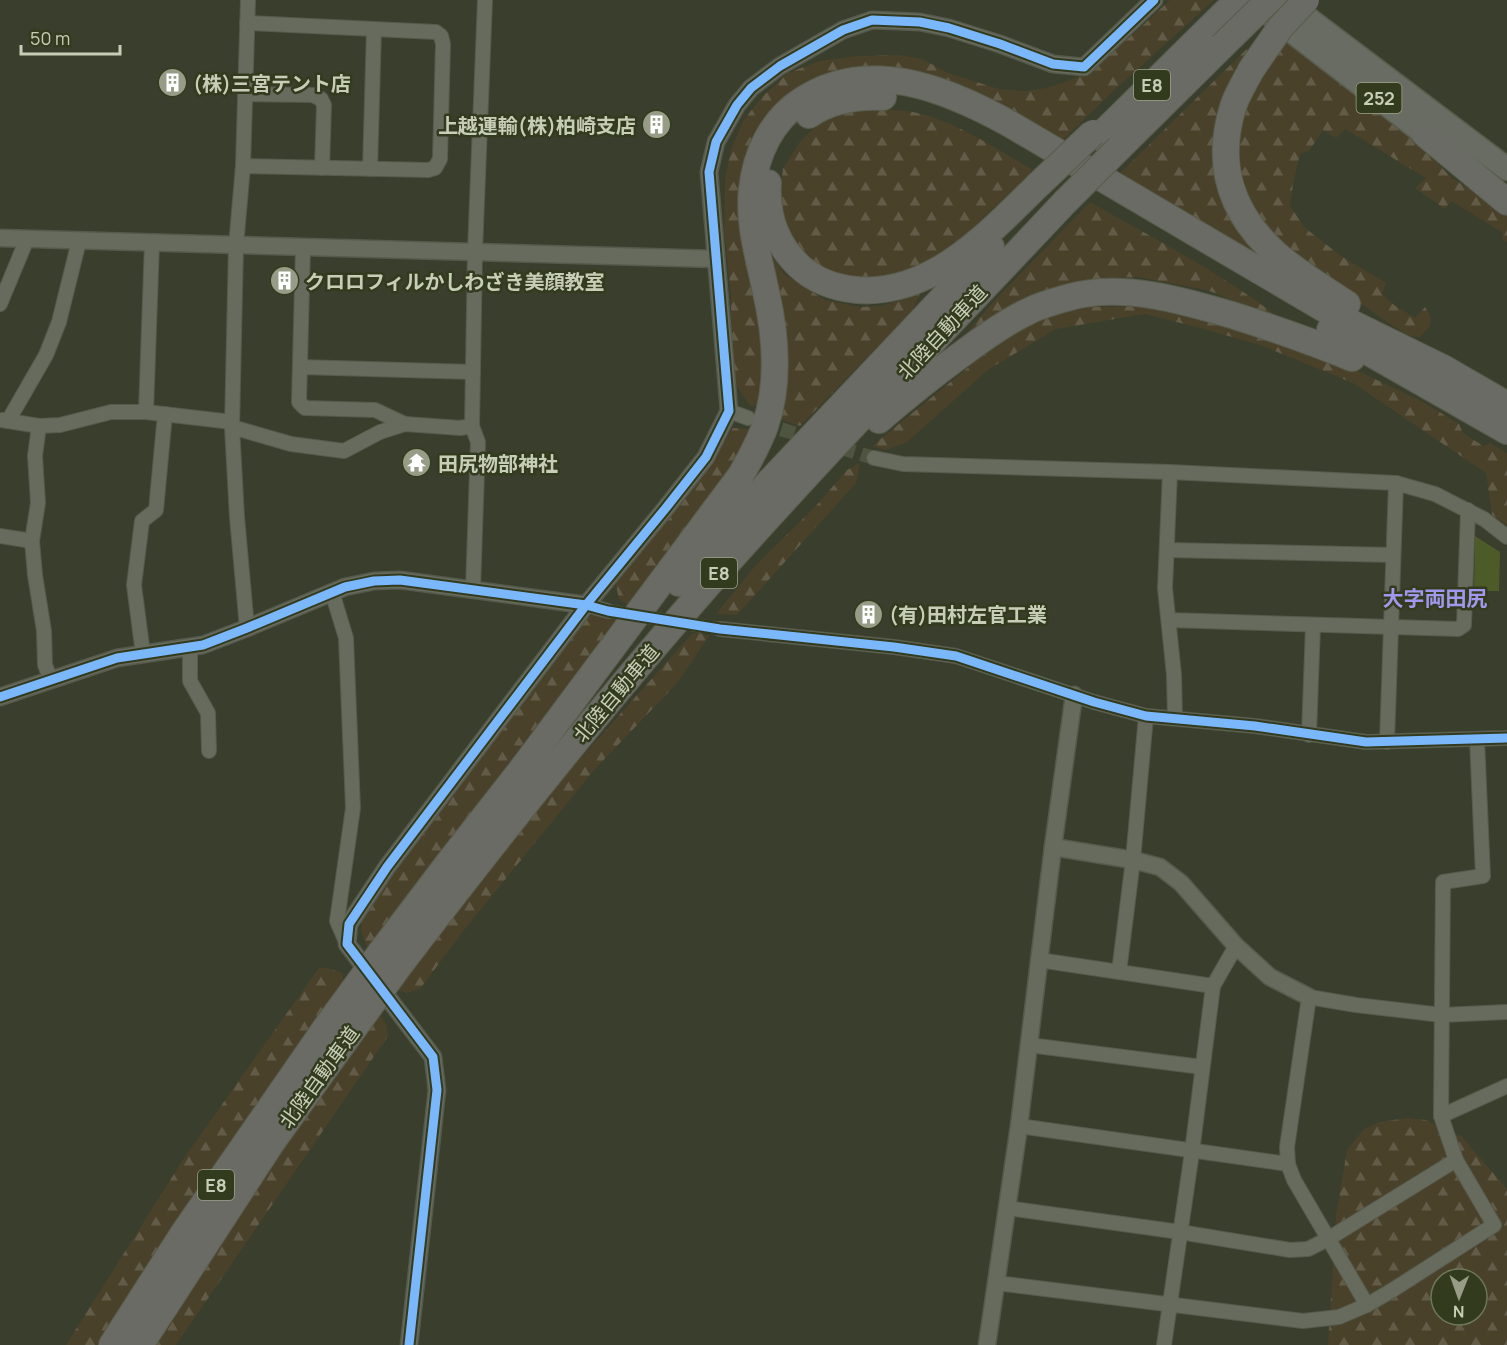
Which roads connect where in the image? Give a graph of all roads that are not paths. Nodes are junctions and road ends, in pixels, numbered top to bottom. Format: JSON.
{"nodes":[{"id":1,"x":248,"y":0,"type":"edge"},
{"id":2,"x":485,"y":0,"type":"edge"},
{"id":3,"x":1154,"y":0,"type":"edge"},
{"id":4,"x":1269,"y":0,"type":"edge"},
{"id":5,"x":1280,"y":0,"type":"edge"},
{"id":6,"x":1306,"y":0,"type":"edge"},
{"id":7,"x":1241,"y":1,"type":"edge"},
{"id":8,"x":248,"y":23,"type":"junction"},
{"id":9,"x":374,"y":29,"type":"junction"},
{"id":10,"x":1209,"y":36,"type":"junction"},
{"id":11,"x":245,"y":94,"type":"junction"},
{"id":12,"x":1425,"y":134,"type":"junction"},
{"id":13,"x":243,"y":166,"type":"junction"},
{"id":14,"x":322,"y":168,"type":"junction"},
{"id":15,"x":369,"y":169,"type":"junction"},
{"id":16,"x":1507,"y":169,"type":"edge"},
{"id":17,"x":1049,"y":193,"type":"junction"},
{"id":18,"x":1507,"y":194,"type":"edge"},
{"id":19,"x":1507,"y":202,"type":"edge"},
{"id":20,"x":0,"y":238,"type":"edge"},
{"id":21,"x":27,"y":239,"type":"junction"},
{"id":22,"x":79,"y":241,"type":"junction"},
{"id":23,"x":152,"y":243,"type":"junction"},
{"id":24,"x":236,"y":246,"type":"junction"},
{"id":25,"x":303,"y":248,"type":"junction"},
{"id":26,"x":475,"y":251,"type":"junction"},
{"id":27,"x":716,"y":259,"type":"junction"},
{"id":28,"x":0,"y":304,"type":"edge"},
{"id":29,"x":300,"y":368,"type":"junction"},
{"id":30,"x":473,"y":372,"type":"junction"},
{"id":31,"x":1439,"y":379,"type":"junction"},
{"id":32,"x":1507,"y":405,"type":"edge"},
{"id":33,"x":729,"y":411,"type":"junction"},
{"id":34,"x":146,"y":412,"type":"junction"},
{"id":35,"x":165,"y":414,"type":"junction"},
{"id":36,"x":748,"y":418,"type":"tunnel mouth"},
{"id":37,"x":4,"y":420,"type":"edge"},
{"id":38,"x":405,"y":424,"type":"junction"},
{"id":39,"x":232,"y":425,"type":"junction"},
{"id":40,"x":39,"y":426,"type":"junction"},
{"id":41,"x":472,"y":426,"type":"junction"},
{"id":42,"x":1507,"y":431,"type":"edge"},
{"id":43,"x":874,"y":458,"type":"tunnel mouth"},
{"id":44,"x":1170,"y":472,"type":"junction"},
{"id":45,"x":1396,"y":483,"type":"junction"},
{"id":46,"x":1468,"y":510,"type":"junction"},
{"id":47,"x":0,"y":536,"type":"edge"},
{"id":48,"x":1507,"y":537,"type":"edge"},
{"id":49,"x":33,"y":541,"type":"junction"},
{"id":50,"x":1167,"y":550,"type":"junction"},
{"id":51,"x":1393,"y":555,"type":"junction"},
{"id":52,"x":473,"y":590,"type":"junction"},
{"id":53,"x":332,"y":592,"type":"junction"},
{"id":54,"x":586,"y":605,"type":"junction"},
{"id":55,"x":608,"y":610,"type":"tunnel mouth"},
{"id":56,"x":1169,"y":620,"type":"junction"},
{"id":57,"x":1313,"y":625,"type":"junction"},
{"id":58,"x":1390,"y":627,"type":"junction"},
{"id":59,"x":247,"y":628,"type":"junction"},
{"id":60,"x":720,"y":629,"type":"tunnel mouth"},
{"id":61,"x":190,"y":647,"type":"junction"},
{"id":62,"x":143,"y":654,"type":"junction"},
{"id":63,"x":51,"y":680,"type":"junction"},
{"id":64,"x":625,"y":683,"type":"junction"},
{"id":65,"x":1074,"y":695,"type":"junction"},
{"id":66,"x":0,"y":698,"type":"edge"},
{"id":67,"x":1146,"y":716,"type":"junction"},
{"id":68,"x":1175,"y":718,"type":"junction"},
{"id":69,"x":1309,"y":735,"type":"junction"},
{"id":70,"x":1507,"y":738,"type":"edge"},
{"id":71,"x":1477,"y":739,"type":"junction"},
{"id":72,"x":1387,"y":742,"type":"junction"},
{"id":73,"x":209,"y":751,"type":"dead end"},
{"id":74,"x":522,"y":769,"type":"junction"},
{"id":75,"x":1053,"y":847,"type":"junction"},
{"id":76,"x":1133,"y":860,"type":"junction"},
{"id":77,"x":347,"y":944,"type":"junction"},
{"id":78,"x":1236,"y":946,"type":"junction"},
{"id":79,"x":390,"y":959,"type":"junction"},
{"id":80,"x":1039,"y":960,"type":"junction"},
{"id":81,"x":1119,"y":972,"type":"junction"},
{"id":82,"x":1213,"y":986,"type":"junction"},
{"id":83,"x":1309,"y":997,"type":"junction"},
{"id":84,"x":1507,"y":1012,"type":"edge"},
{"id":85,"x":1442,"y":1015,"type":"junction"},
{"id":86,"x":335,"y":1036,"type":"junction"},
{"id":87,"x":1029,"y":1045,"type":"junction"},
{"id":88,"x":1202,"y":1067,"type":"junction"},
{"id":89,"x":1507,"y":1086,"type":"edge"},
{"id":90,"x":1441,"y":1116,"type":"junction"},
{"id":91,"x":1019,"y":1126,"type":"junction"},
{"id":92,"x":1192,"y":1152,"type":"junction"},
{"id":93,"x":1456,"y":1160,"type":"junction"},
{"id":94,"x":1288,"y":1164,"type":"junction"},
{"id":95,"x":1007,"y":1208,"type":"junction"},
{"id":96,"x":1180,"y":1232,"type":"junction"},
{"id":97,"x":1328,"y":1239,"type":"junction"},
{"id":98,"x":997,"y":1283,"type":"junction"},
{"id":99,"x":1170,"y":1305,"type":"junction"},
{"id":100,"x":1367,"y":1305,"type":"junction"},
{"id":101,"x":112,"y":1345,"type":"edge"},
{"id":102,"x":140,"y":1345,"type":"edge"},
{"id":103,"x":409,"y":1345,"type":"edge"},
{"id":104,"x":987,"y":1345,"type":"edge"},
{"id":105,"x":1164,"y":1345,"type":"edge"}],
"edges":[{"from":1,"to":8,"type":"street"},
{"from":2,"to":26,"type":"street"},
{"from":3,"to":27,"type":"street"},
{"from":4,"to":10,"type":"highway","name":"北陸自動車道","number":"E8","bridge":true},
{"from":5,"to":16,"type":"highway","number":"252"},
{"from":6,"to":31,"type":"highway","bridge":true},
{"from":7,"to":10,"type":"highway","name":"北陸自動車道","number":"E8"},
{"from":7,"to":12,"type":"highway","number":"252"},
{"from":8,"to":9,"type":"street"},
{"from":8,"to":11,"type":"street"},
{"from":9,"to":15,"type":"street"},
{"from":9,"to":15,"type":"street"},
{"from":10,"to":17,"type":"highway","name":"北陸自動車道","number":"E8","bridge":true},
{"from":11,"to":13,"type":"street"},
{"from":11,"to":14,"type":"street"},
{"from":12,"to":18,"type":"highway","number":"252"},
{"from":12,"to":19,"type":"highway"},
{"from":13,"to":14,"type":"street"},
{"from":13,"to":24,"type":"street"},
{"from":14,"to":15,"type":"street"},
{"from":17,"to":31,"type":"highway"},
{"from":17,"to":64,"type":"highway","name":"北陸自動車道","number":"E8"},
{"from":17,"to":74,"type":"highway","name":"北陸自動車道","number":"E8"},
{"from":20,"to":21,"type":"street"},
{"from":21,"to":22,"type":"street"},
{"from":21,"to":28,"type":"street"},
{"from":22,"to":23,"type":"street"},
{"from":22,"to":37,"type":"street"},
{"from":23,"to":24,"type":"street"},
{"from":23,"to":34,"type":"street"},
{"from":24,"to":25,"type":"street"},
{"from":24,"to":39,"type":"street"},
{"from":25,"to":26,"type":"street"},
{"from":25,"to":29,"type":"street"},
{"from":26,"to":27,"type":"street"},
{"from":26,"to":30,"type":"street"},
{"from":27,"to":33,"type":"street"},
{"from":29,"to":30,"type":"street"},
{"from":29,"to":38,"type":"street"},
{"from":30,"to":41,"type":"street"},
{"from":31,"to":32,"type":"highway"},
{"from":31,"to":42,"type":"highway"},
{"from":31,"to":64,"type":"highway"},
{"from":31,"to":74,"type":"highway"},
{"from":33,"to":36,"type":"street"},
{"from":33,"to":54,"type":"street"},
{"from":34,"to":35,"type":"street"},
{"from":34,"to":40,"type":"street"},
{"from":35,"to":39,"type":"street"},
{"from":35,"to":62,"type":"street"},
{"from":37,"to":40,"type":"street"},
{"from":38,"to":39,"type":"street"},
{"from":38,"to":41,"type":"street"},
{"from":39,"to":59,"type":"street"},
{"from":40,"to":49,"type":"street"},
{"from":41,"to":52,"type":"street"},
{"from":43,"to":44,"type":"street"},
{"from":44,"to":45,"type":"street"},
{"from":44,"to":50,"type":"street"},
{"from":45,"to":46,"type":"street"},
{"from":45,"to":51,"type":"street"},
{"from":46,"to":48,"type":"street"},
{"from":46,"to":58,"type":"street"},
{"from":47,"to":49,"type":"street"},
{"from":49,"to":63,"type":"street"},
{"from":50,"to":51,"type":"street"},
{"from":50,"to":56,"type":"street"},
{"from":51,"to":58,"type":"street"},
{"from":52,"to":53,"type":"street"},
{"from":52,"to":54,"type":"street"},
{"from":53,"to":59,"type":"street"},
{"from":53,"to":77,"type":"street"},
{"from":54,"to":55,"type":"street"},
{"from":54,"to":77,"type":"street"},
{"from":56,"to":57,"type":"street"},
{"from":56,"to":68,"type":"street"},
{"from":57,"to":58,"type":"street"},
{"from":57,"to":69,"type":"street"},
{"from":58,"to":72,"type":"street"},
{"from":59,"to":61,"type":"street"},
{"from":60,"to":65,"type":"street"},
{"from":61,"to":62,"type":"street"},
{"from":61,"to":73,"type":"street"},
{"from":62,"to":63,"type":"street"},
{"from":63,"to":66,"type":"street"},
{"from":64,"to":79,"type":"highway","name":"北陸自動車道","number":"E8"},
{"from":65,"to":67,"type":"street"},
{"from":65,"to":75,"type":"street"},
{"from":67,"to":68,"type":"street"},
{"from":67,"to":76,"type":"street"},
{"from":68,"to":69,"type":"street"},
{"from":69,"to":72,"type":"street"},
{"from":70,"to":71,"type":"street"},
{"from":71,"to":72,"type":"street"},
{"from":71,"to":85,"type":"street"},
{"from":74,"to":79,"type":"highway","name":"北陸自動車道","number":"E8"},
{"from":75,"to":76,"type":"street"},
{"from":75,"to":80,"type":"street"},
{"from":76,"to":78,"type":"street"},
{"from":76,"to":81,"type":"street"},
{"from":77,"to":103,"type":"street"},
{"from":78,"to":82,"type":"street"},
{"from":78,"to":83,"type":"street"},
{"from":79,"to":86,"type":"highway","name":"北陸自動車道","number":"E8","bridge":true},
{"from":80,"to":81,"type":"street"},
{"from":80,"to":87,"type":"street"},
{"from":81,"to":82,"type":"street"},
{"from":82,"to":88,"type":"street"},
{"from":83,"to":85,"type":"street"},
{"from":83,"to":94,"type":"street"},
{"from":84,"to":85,"type":"street"},
{"from":85,"to":90,"type":"street"},
{"from":86,"to":101,"type":"highway","name":"北陸自動車道","number":"E8"},
{"from":86,"to":102,"type":"highway","name":"北陸自動車道","number":"E8"},
{"from":87,"to":88,"type":"street"},
{"from":87,"to":91,"type":"street"},
{"from":88,"to":92,"type":"street"},
{"from":89,"to":90,"type":"street"},
{"from":90,"to":93,"type":"street"},
{"from":91,"to":92,"type":"street"},
{"from":91,"to":95,"type":"street"},
{"from":92,"to":94,"type":"street"},
{"from":92,"to":96,"type":"street"},
{"from":93,"to":97,"type":"street"},
{"from":93,"to":100,"type":"street"},
{"from":94,"to":97,"type":"street"},
{"from":95,"to":96,"type":"street"},
{"from":95,"to":98,"type":"street"},
{"from":96,"to":97,"type":"street"},
{"from":96,"to":99,"type":"street"},
{"from":97,"to":100,"type":"street"},
{"from":98,"to":99,"type":"street"},
{"from":98,"to":104,"type":"street"},
{"from":99,"to":100,"type":"street"},
{"from":99,"to":105,"type":"street"}]}
